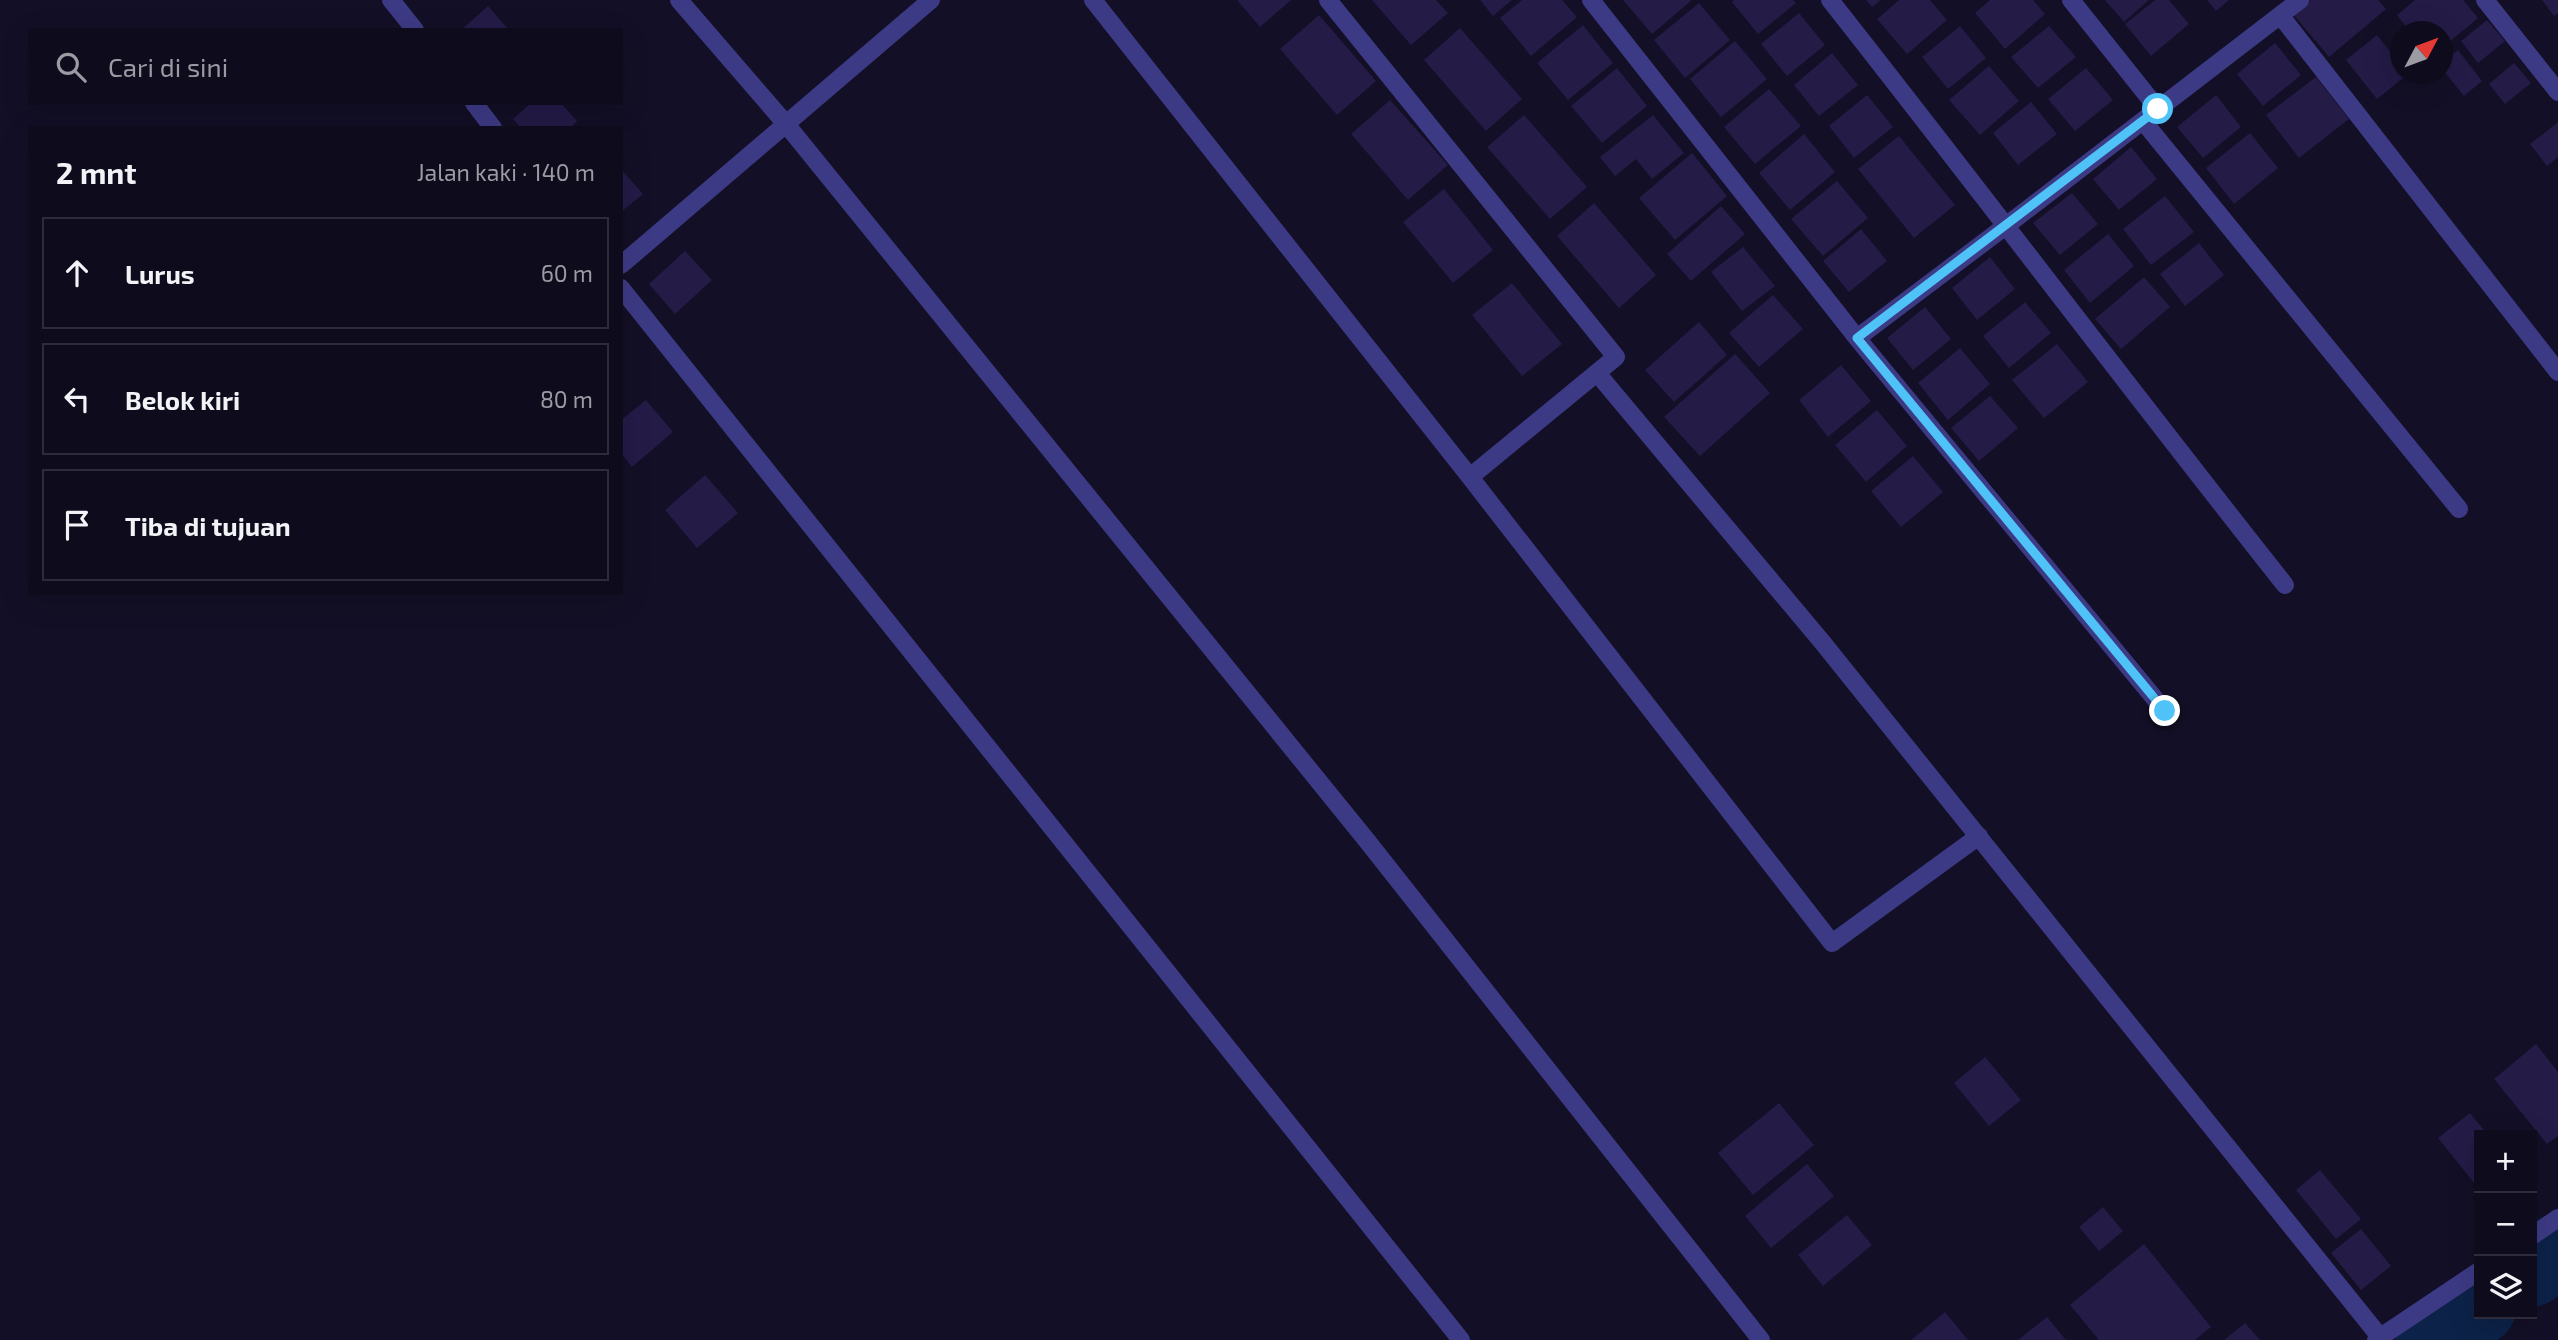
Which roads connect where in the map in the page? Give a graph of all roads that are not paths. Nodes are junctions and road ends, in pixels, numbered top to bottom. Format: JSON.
{"nodes":[{"id":1,"x":391,"y":0,"type":"edge"},
{"id":2,"x":678,"y":0,"type":"edge"},
{"id":3,"x":931,"y":0,"type":"edge"},
{"id":4,"x":1093,"y":0,"type":"edge"},
{"id":5,"x":1328,"y":0,"type":"edge"},
{"id":6,"x":1591,"y":0,"type":"edge"},
{"id":7,"x":1830,"y":0,"type":"edge"},
{"id":8,"x":2071,"y":0,"type":"edge"},
{"id":9,"x":2300,"y":0,"type":"edge"},
{"id":10,"x":2485,"y":0,"type":"edge"},
{"id":11,"x":2280,"y":15,"type":"junction"},
{"id":12,"x":413,"y":28,"type":"edge"},
{"id":13,"x":2558,"y":92,"type":"edge"},
{"id":14,"x":476,"y":105,"type":"edge"},
{"id":15,"x":2158,"y":109,"type":"junction"},
{"id":16,"x":2143,"y":121,"type":"junction"},
{"id":17,"x":786,"y":124,"type":"junction"},
{"id":18,"x":491,"y":126,"type":"edge"},
{"id":19,"x":2007,"y":226,"type":"junction"},
{"id":20,"x":623,"y":263,"type":"edge"},
{"id":21,"x":623,"y":291,"type":"edge"},
{"id":22,"x":1857,"y":338,"type":"junction"},
{"id":23,"x":2558,"y":372,"type":"edge"},
{"id":24,"x":1597,"y":373,"type":"junction"},
{"id":25,"x":1470,"y":477,"type":"junction"},
{"id":26,"x":2459,"y":509,"type":"dead end"},
{"id":27,"x":2285,"y":585,"type":"dead end"},
{"id":28,"x":2165,"y":711,"type":"dead end"},
{"id":29,"x":1979,"y":836,"type":"junction"},
{"id":30,"x":2558,"y":1218,"type":"edge"},
{"id":31,"x":2537,"y":1233,"type":"edge"},
{"id":32,"x":2474,"y":1274,"type":"edge"},
{"id":33,"x":2378,"y":1339,"type":"edge"},
{"id":34,"x":1461,"y":1340,"type":"edge"},
{"id":35,"x":1760,"y":1340,"type":"edge"}],
"edges":[{"from":1,"to":12,"type":"street"},
{"from":2,"to":17,"type":"street"},
{"from":3,"to":17,"type":"street"},
{"from":4,"to":25,"type":"street"},
{"from":5,"to":24,"type":"street"},
{"from":6,"to":22,"type":"street"},
{"from":7,"to":19,"type":"street"},
{"from":8,"to":15,"type":"street"},
{"from":9,"to":11,"type":"street"},
{"from":10,"to":13,"type":"street"},
{"from":11,"to":15,"type":"street"},
{"from":11,"to":23,"type":"street"},
{"from":14,"to":18,"type":"street"},
{"from":15,"to":16,"type":"street"},
{"from":16,"to":19,"type":"street"},
{"from":16,"to":26,"type":"street"},
{"from":17,"to":20,"type":"street"},
{"from":17,"to":35,"type":"street"},
{"from":19,"to":22,"type":"street"},
{"from":19,"to":27,"type":"street"},
{"from":21,"to":34,"type":"street"},
{"from":22,"to":28,"type":"street"},
{"from":24,"to":25,"type":"street"},
{"from":24,"to":29,"type":"street"},
{"from":25,"to":29,"type":"street"},
{"from":29,"to":33,"type":"street"},
{"from":30,"to":31,"type":"street"},
{"from":32,"to":33,"type":"street"}]}
